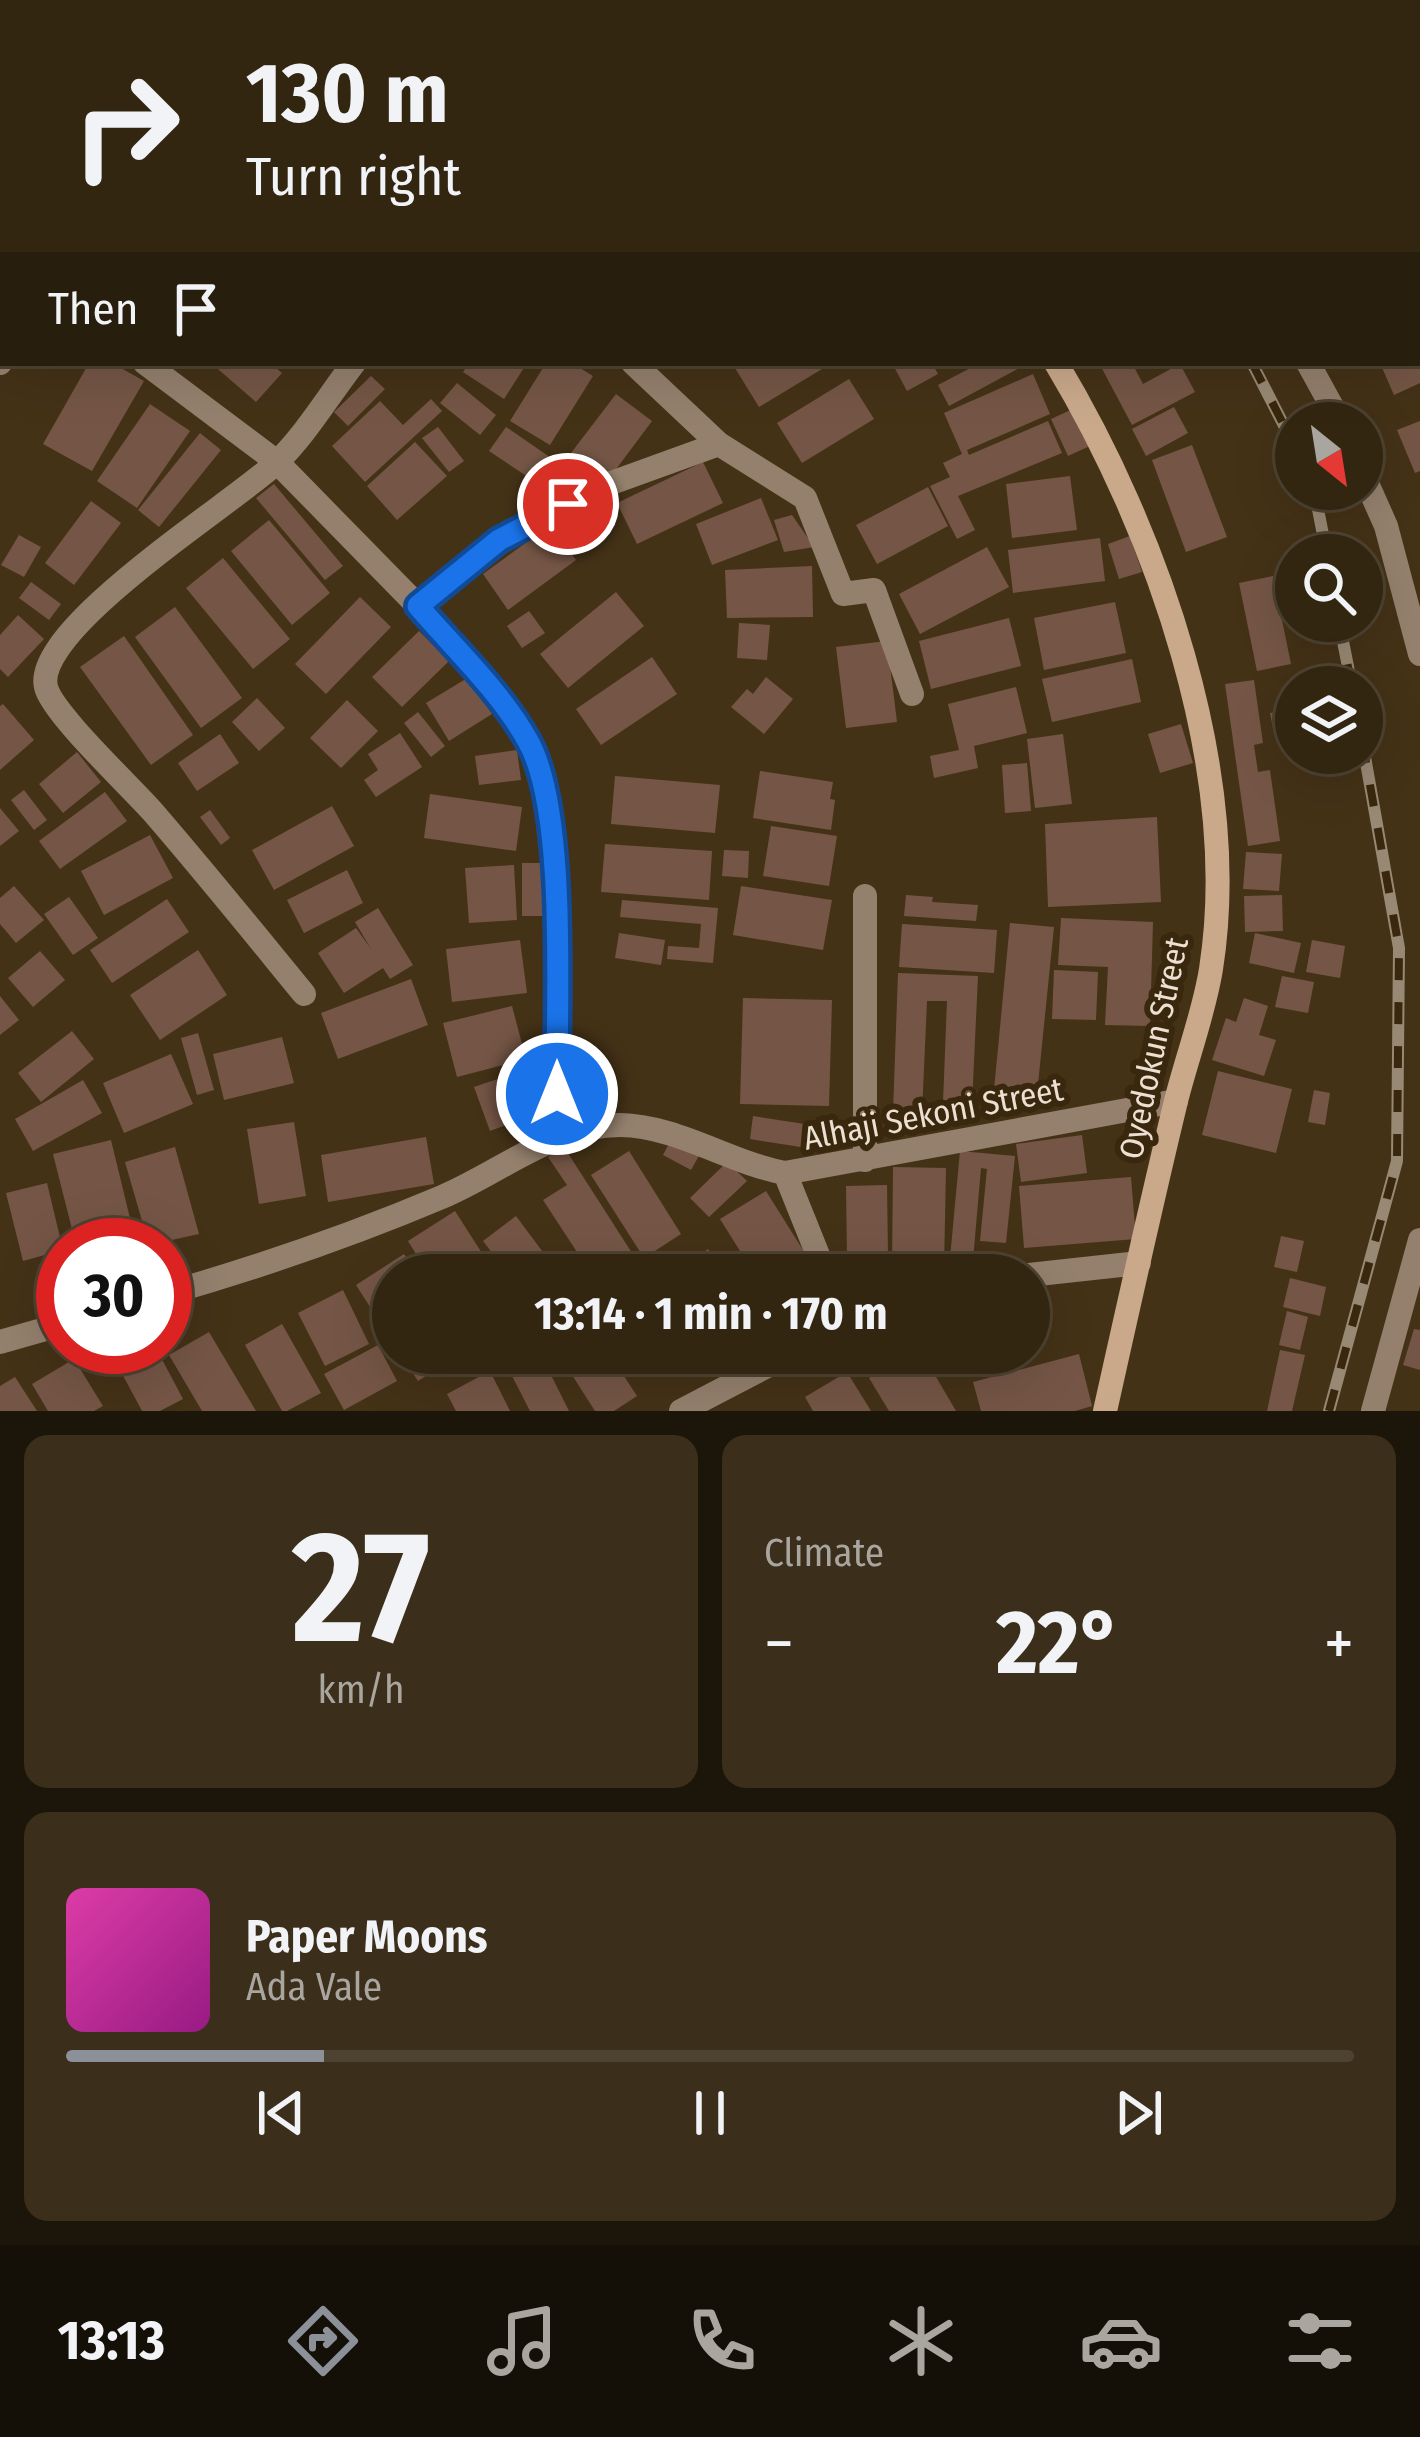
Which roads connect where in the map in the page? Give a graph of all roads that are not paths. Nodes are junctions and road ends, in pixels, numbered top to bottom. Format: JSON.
{"nodes":[{"id":1,"x":149,"y":366,"type":"edge"},
{"id":2,"x":351,"y":366,"type":"edge"},
{"id":3,"x":636,"y":366,"type":"edge"},
{"id":4,"x":1058,"y":366,"type":"edge"},
{"id":5,"x":1309,"y":366,"type":"edge"},
{"id":6,"x":1329,"y":402,"type":"edge"},
{"id":7,"x":719,"y":444,"type":"junction"},
{"id":8,"x":278,"y":462,"type":"junction"},
{"id":9,"x":1379,"y":510,"type":"edge"},
{"id":10,"x":1410,"y":573,"type":"edge"},
{"id":11,"x":418,"y":606,"type":"junction"},
{"id":12,"x":1420,"y":654,"type":"edge"},
{"id":13,"x":912,"y":694,"type":"dead end"},
{"id":14,"x":865,"y":896,"type":"dead end"},
{"id":15,"x":304,"y":994,"type":"dead end"},
{"id":16,"x":1176,"y":1101,"type":"junction"},
{"id":17,"x":557,"y":1138,"type":"junction"},
{"id":18,"x":866,"y":1160,"type":"junction"},
{"id":19,"x":785,"y":1173,"type":"junction"},
{"id":20,"x":1420,"y":1240,"type":"edge"},
{"id":21,"x":818,"y":1254,"type":"edge"},
{"id":22,"x":1139,"y":1263,"type":"junction"},
{"id":23,"x":1050,"y":1273,"type":"edge"},
{"id":24,"x":192,"y":1286,"type":"edge"},
{"id":25,"x":36,"y":1332,"type":"edge"},
{"id":26,"x":0,"y":1342,"type":"edge"},
{"id":27,"x":752,"y":1374,"type":"edge"},
{"id":28,"x":1107,"y":1410,"type":"edge"},
{"id":29,"x":681,"y":1411,"type":"edge"},
{"id":30,"x":1373,"y":1411,"type":"edge"}],
"edges":[{"from":1,"to":8,"type":"street"},
{"from":2,"to":8,"type":"street"},
{"from":3,"to":7,"type":"street"},
{"from":4,"to":16,"type":"street","name":"Oyedokun Street"},
{"from":5,"to":6,"type":"street"},
{"from":7,"to":11,"type":"street"},
{"from":7,"to":13,"type":"street"},
{"from":8,"to":11,"type":"street"},
{"from":8,"to":15,"type":"street"},
{"from":9,"to":10,"type":"street"},
{"from":10,"to":12,"type":"street"},
{"from":11,"to":17,"type":"street"},
{"from":14,"to":18,"type":"street"},
{"from":16,"to":18,"type":"street","name":"Alhaji Sekoni Street"},
{"from":16,"to":22,"type":"street","name":"Oyedokun Street"},
{"from":17,"to":19,"type":"street","name":"Alhaji Sekoni Street"},
{"from":17,"to":24,"type":"street","name":"Alhaji Sekoni Street"},
{"from":18,"to":19,"type":"street","name":"Alhaji Sekoni Street"},
{"from":19,"to":21,"type":"street"},
{"from":20,"to":30,"type":"street"},
{"from":22,"to":23,"type":"street"},
{"from":22,"to":28,"type":"street","name":"Oyedokun Street"},
{"from":25,"to":26,"type":"street"},
{"from":27,"to":29,"type":"street"}]}
